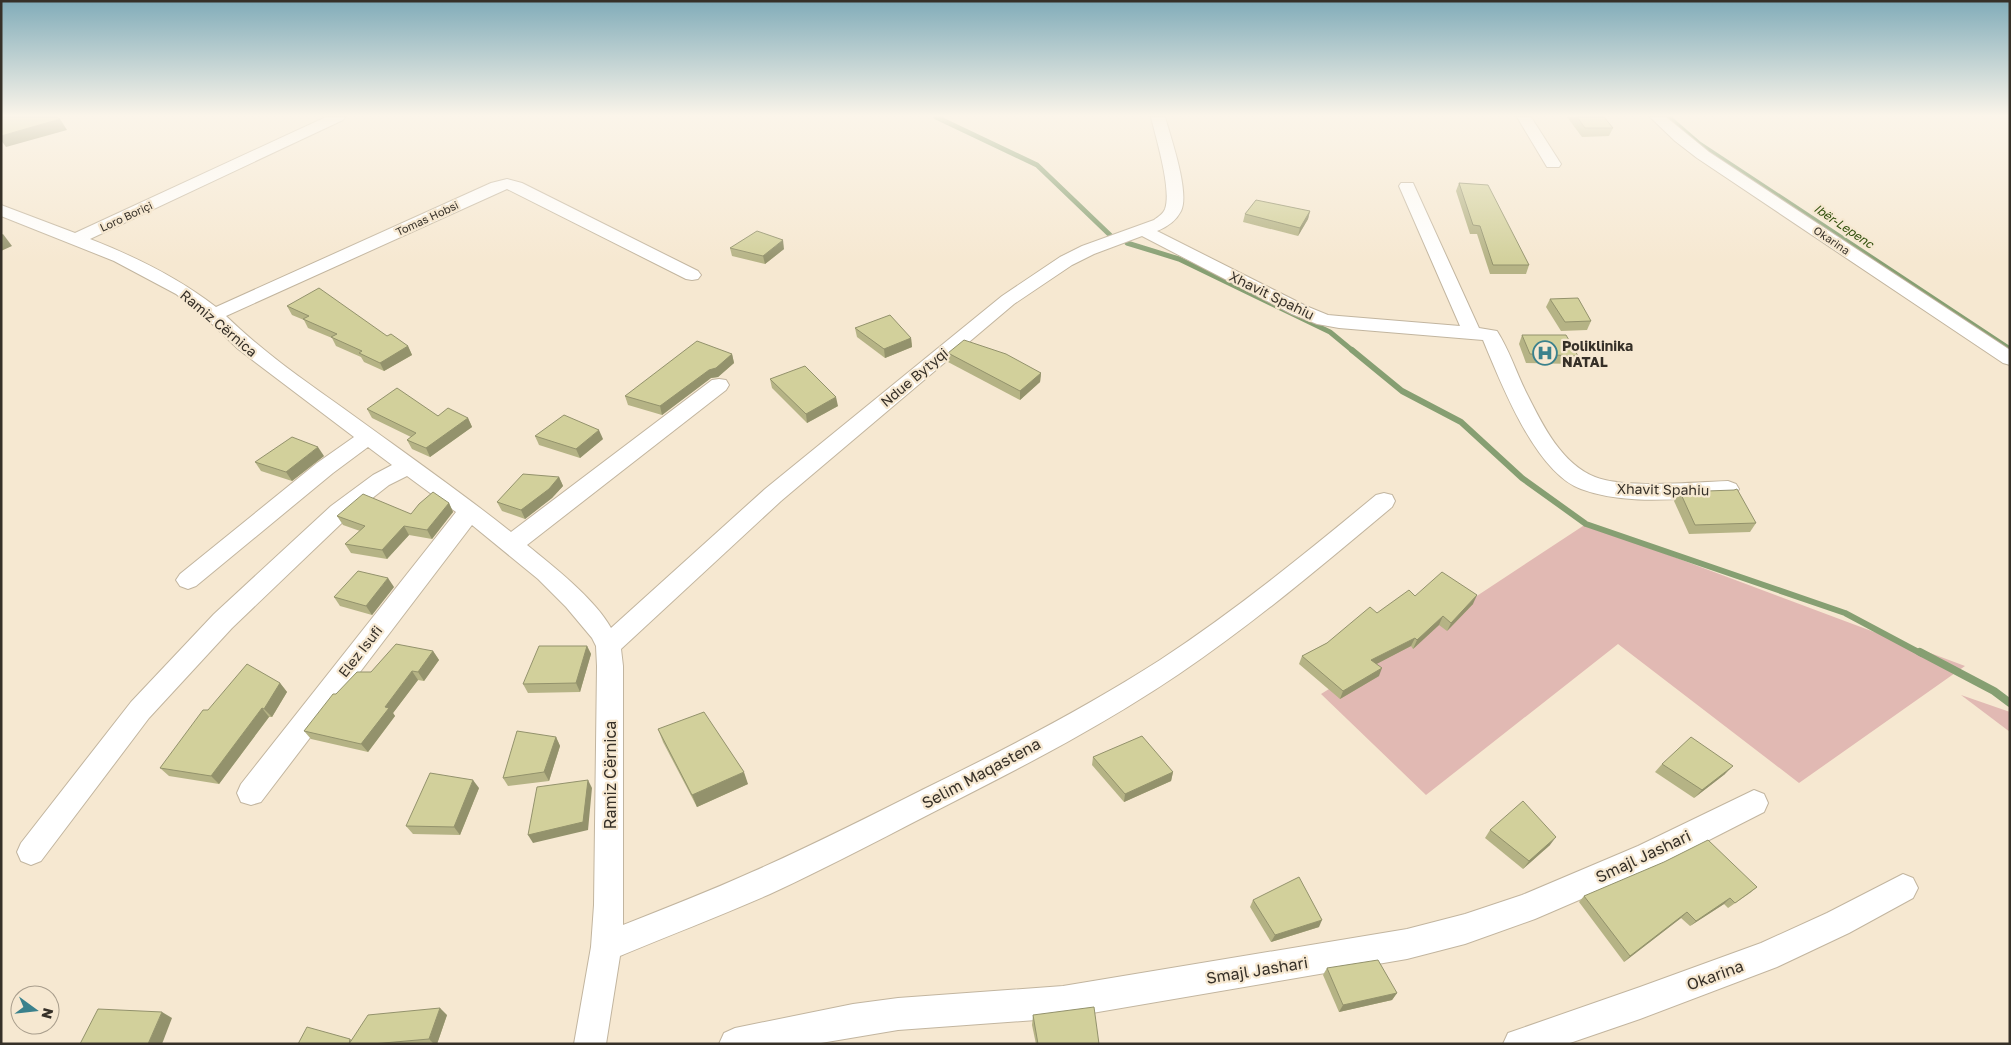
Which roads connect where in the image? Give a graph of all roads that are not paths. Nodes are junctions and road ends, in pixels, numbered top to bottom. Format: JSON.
{"nodes":[{"id":1,"x":234,"y":166,"type":"edge"},
{"id":2,"x":1169,"y":166,"type":"edge"},
{"id":3,"x":1719,"y":166,"type":"edge"},
{"id":4,"x":1407,"y":186,"type":"dead end"},
{"id":5,"x":1,"y":210,"type":"edge"},
{"id":6,"x":1142,"y":230,"type":"junction"},
{"id":7,"x":77,"y":239,"type":"junction"},
{"id":8,"x":692,"y":275,"type":"dead end"},
{"id":9,"x":214,"y":315,"type":"junction"},
{"id":10,"x":1472,"y":333,"type":"junction"},
{"id":11,"x":2010,"y":359,"type":"edge"},
{"id":12,"x":719,"y":385,"type":"dead end"},
{"id":13,"x":368,"y":437,"type":"junction"},
{"id":14,"x":406,"y":467,"type":"junction"},
{"id":15,"x":1728,"y":489,"type":"edge"},
{"id":16,"x":1384,"y":501,"type":"dead end"},
{"id":17,"x":470,"y":511,"type":"junction"},
{"id":18,"x":512,"y":544,"type":"junction"},
{"id":19,"x":188,"y":580,"type":"dead end"},
{"id":20,"x":608,"y":646,"type":"junction"},
{"id":21,"x":251,"y":793,"type":"dead end"},
{"id":22,"x":1754,"y":803,"type":"dead end"},
{"id":23,"x":31,"y":852,"type":"dead end"},
{"id":24,"x":1903,"y":888,"type":"dead end"},
{"id":25,"x":606,"y":947,"type":"junction"},
{"id":26,"x":590,"y":1044,"type":"edge"},
{"id":27,"x":735,"y":1044,"type":"edge"},
{"id":28,"x":1519,"y":1044,"type":"edge"}],
"edges":[{"from":1,"to":7,"type":"street","name":"Loro Boriçi"},
{"from":2,"to":6,"type":"street","name":"Ndue Bytyqi"},
{"from":3,"to":11,"type":"street","name":"Okarina"},
{"from":4,"to":10,"type":"street"},
{"from":5,"to":7,"type":"street","name":"Ramiz Cërnica"},
{"from":6,"to":10,"type":"street","name":"Xhavit Spahiu"},
{"from":6,"to":20,"type":"street","name":"Ndue Bytyqi"},
{"from":7,"to":9,"type":"street","name":"Ramiz Cërnica"},
{"from":8,"to":9,"type":"street","name":"Tomas Hobsi"},
{"from":9,"to":13,"type":"street","name":"Ramiz Cërnica"},
{"from":10,"to":15,"type":"street","name":"Xhavit Spahiu"},
{"from":12,"to":18,"type":"street"},
{"from":13,"to":14,"type":"street","name":"Ramiz Cërnica"},
{"from":13,"to":19,"type":"street"},
{"from":14,"to":17,"type":"street","name":"Ramiz Cërnica"},
{"from":14,"to":23,"type":"street"},
{"from":16,"to":25,"type":"street","name":"Selim Maqastena"},
{"from":17,"to":18,"type":"street","name":"Ramiz Cërnica"},
{"from":17,"to":21,"type":"street","name":"Elez Isufi"},
{"from":18,"to":20,"type":"street","name":"Ramiz Cërnica"},
{"from":20,"to":25,"type":"street","name":"Ramiz Cërnica"},
{"from":22,"to":27,"type":"street","name":"Smajl Jashari"},
{"from":24,"to":28,"type":"street","name":"Okarina"},
{"from":25,"to":26,"type":"street","name":"Ramiz Cërnica"}]}
